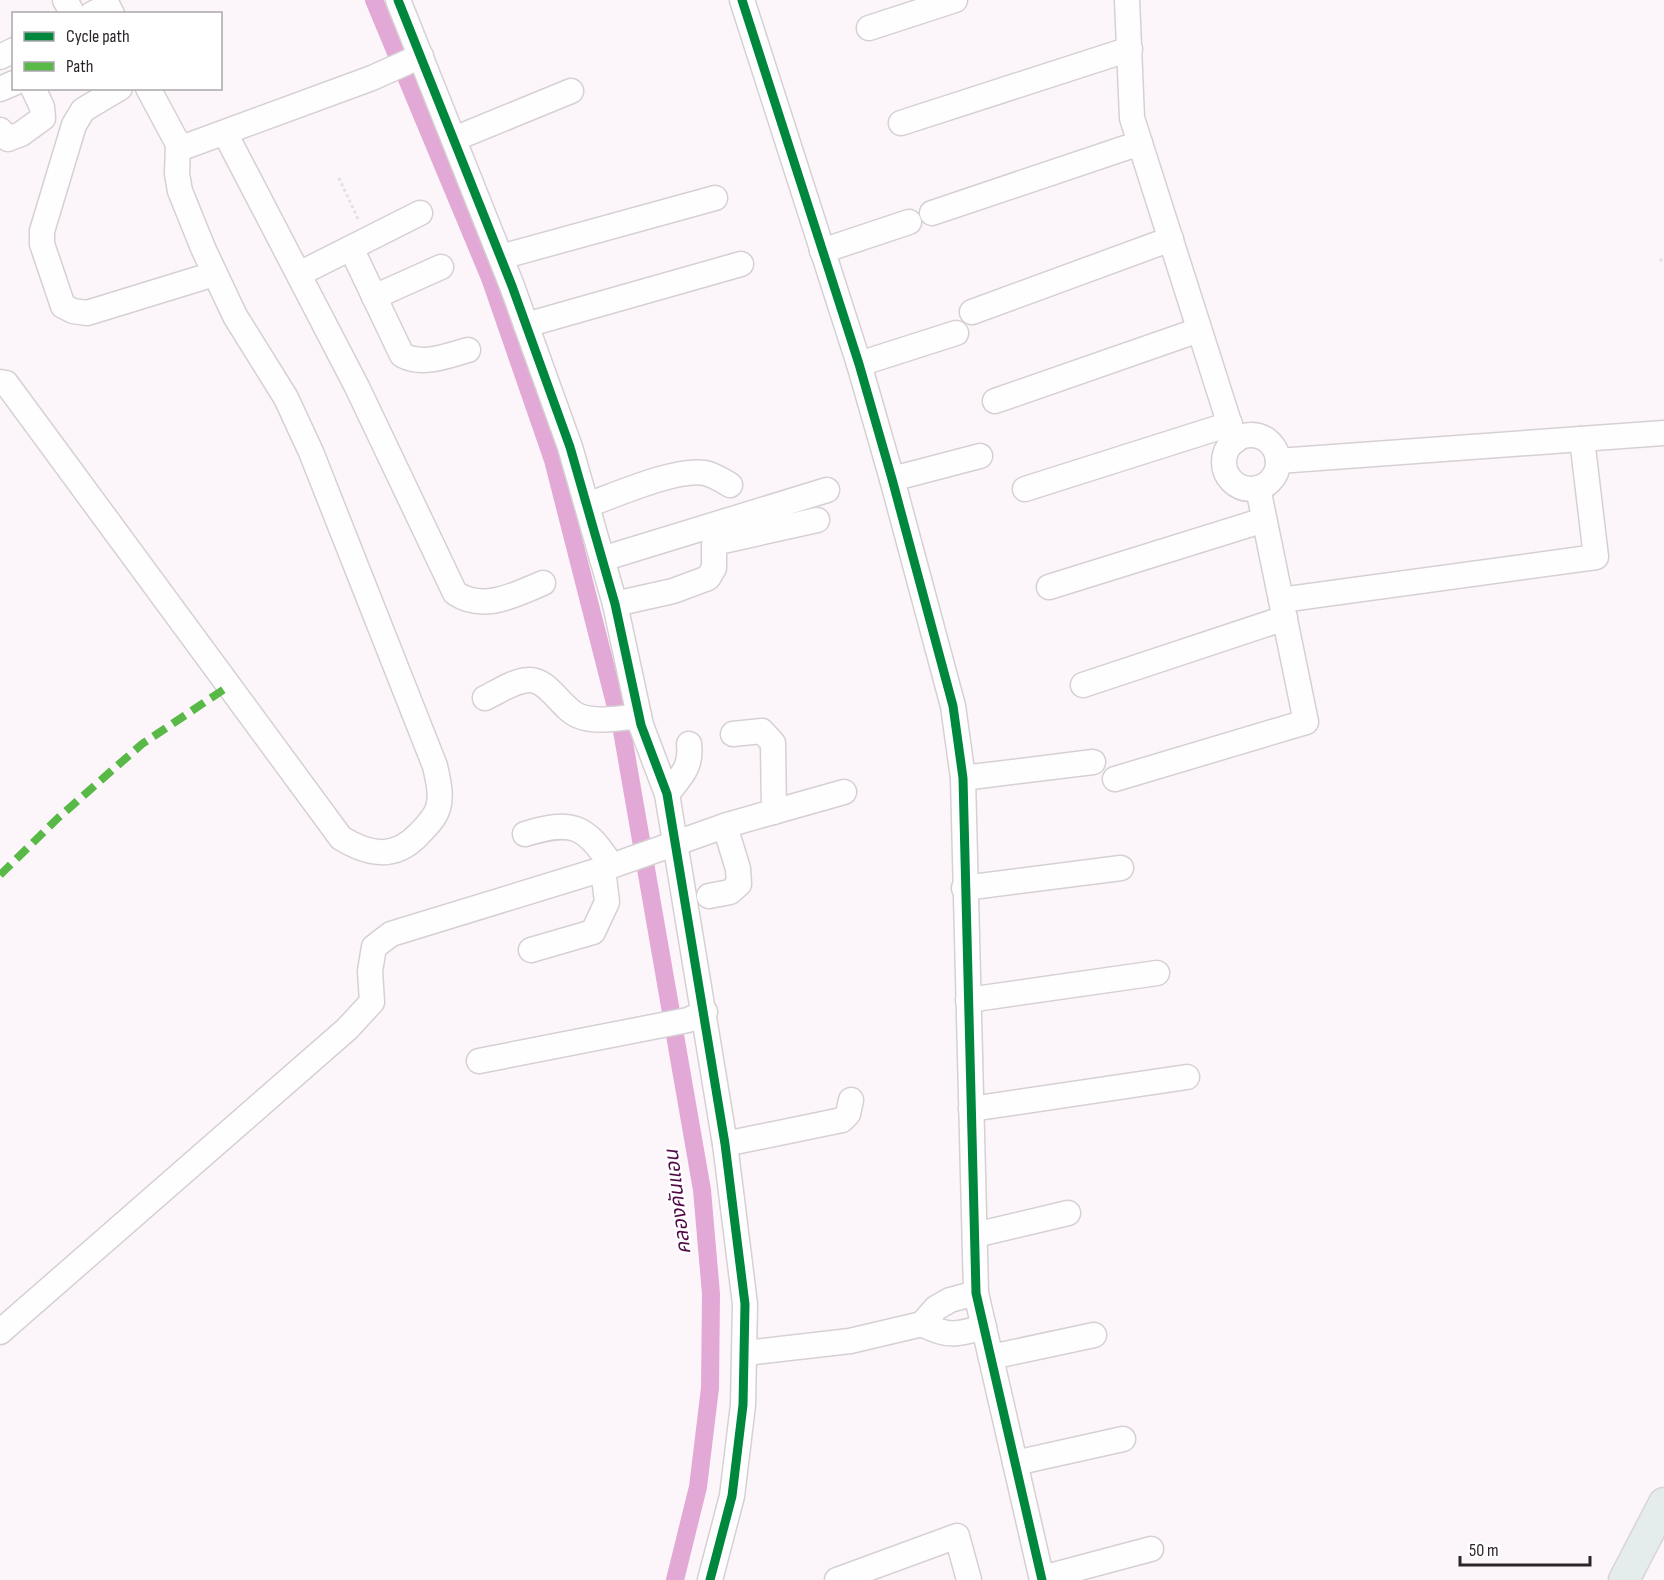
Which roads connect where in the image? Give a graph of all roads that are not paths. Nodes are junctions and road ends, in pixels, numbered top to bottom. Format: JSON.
{"nodes":[{"id":1,"x":398,"y":0,"type":"edge"},
{"id":2,"x":742,"y":0,"type":"edge"},
{"id":3,"x":955,"y":0,"type":"edge"},
{"id":4,"x":1127,"y":0,"type":"edge"},
{"id":5,"x":869,"y":28,"type":"dead end"},
{"id":6,"x":1130,"y":49,"type":"junction"},
{"id":7,"x":415,"y":58,"type":"junction"},
{"id":8,"x":34,"y":90,"type":"edge"},
{"id":9,"x":117,"y":90,"type":"edge"},
{"id":10,"x":149,"y":90,"type":"edge"},
{"id":11,"x":572,"y":91,"type":"dead end"},
{"id":12,"x":901,"y":123,"type":"dead end"},
{"id":13,"x":0,"y":130,"type":"edge"},
{"id":14,"x":225,"y":133,"type":"junction"},
{"id":15,"x":454,"y":139,"type":"junction"},
{"id":16,"x":1140,"y":143,"type":"junction"},
{"id":17,"x":177,"y":144,"type":"junction"},
{"id":18,"x":715,"y":198,"type":"dead end"},
{"id":19,"x":420,"y":213,"type":"dead end"},
{"id":20,"x":932,"y":213,"type":"dead end"},
{"id":21,"x":909,"y":222,"type":"dead end"},
{"id":22,"x":1171,"y":239,"type":"junction"},
{"id":23,"x":359,"y":243,"type":"junction"},
{"id":24,"x":822,"y":251,"type":"junction"},
{"id":25,"x":501,"y":257,"type":"junction"},
{"id":26,"x":741,"y":264,"type":"dead end"},
{"id":27,"x":441,"y":267,"type":"dead end"},
{"id":28,"x":214,"y":274,"type":"junction"},
{"id":29,"x":299,"y":274,"type":"junction"},
{"id":30,"x":374,"y":297,"type":"junction"},
{"id":31,"x":972,"y":312,"type":"dead end"},
{"id":32,"x":526,"y":325,"type":"junction"},
{"id":33,"x":1199,"y":330,"type":"junction"},
{"id":34,"x":956,"y":333,"type":"dead end"},
{"id":35,"x":468,"y":350,"type":"dead end"},
{"id":36,"x":859,"y":364,"type":"junction"},
{"id":37,"x":0,"y":381,"type":"edge"},
{"id":38,"x":995,"y":401,"type":"dead end"},
{"id":39,"x":1232,"y":432,"type":"junction"},
{"id":40,"x":1664,"y":433,"type":"edge"},
{"id":41,"x":1582,"y":439,"type":"junction"},
{"id":42,"x":980,"y":456,"type":"dead end"},
{"id":43,"x":1278,"y":461,"type":"junction"},
{"id":44,"x":892,"y":479,"type":"junction"},
{"id":45,"x":730,"y":485,"type":"dead end"},
{"id":46,"x":1258,"y":488,"type":"junction"},
{"id":47,"x":827,"y":489,"type":"dead end"},
{"id":48,"x":1025,"y":489,"type":"dead end"},
{"id":49,"x":587,"y":505,"type":"junction"},
{"id":50,"x":817,"y":520,"type":"dead end"},
{"id":51,"x":1264,"y":520,"type":"junction"},
{"id":52,"x":603,"y":559,"type":"junction"},
{"id":53,"x":543,"y":583,"type":"dead end"},
{"id":54,"x":1049,"y":587,"type":"dead end"},
{"id":55,"x":615,"y":604,"type":"junction"},
{"id":56,"x":1283,"y":609,"type":"junction"},
{"id":57,"x":1083,"y":685,"type":"dead end"},
{"id":58,"x":485,"y":698,"type":"dead end"},
{"id":59,"x":632,"y":717,"type":"junction"},
{"id":60,"x":733,"y":734,"type":"dead end"},
{"id":61,"x":689,"y":744,"type":"dead end"},
{"id":62,"x":1093,"y":762,"type":"dead end"},
{"id":63,"x":963,"y":778,"type":"junction"},
{"id":64,"x":1115,"y":779,"type":"dead end"},
{"id":65,"x":844,"y":792,"type":"dead end"},
{"id":66,"x":667,"y":794,"type":"junction"},
{"id":67,"x":774,"y":812,"type":"junction"},
{"id":68,"x":725,"y":826,"type":"junction"},
{"id":69,"x":525,"y":834,"type":"dead end"},
{"id":70,"x":674,"y":843,"type":"junction"},
{"id":71,"x":611,"y":866,"type":"junction"},
{"id":72,"x":1121,"y":868,"type":"dead end"},
{"id":73,"x":964,"y":888,"type":"junction"},
{"id":74,"x":709,"y":896,"type":"dead end"},
{"id":75,"x":531,"y":950,"type":"dead end"},
{"id":76,"x":1157,"y":973,"type":"dead end"},
{"id":77,"x":968,"y":1000,"type":"junction"},
{"id":78,"x":696,"y":1016,"type":"junction"},
{"id":79,"x":479,"y":1061,"type":"dead end"},
{"id":80,"x":1187,"y":1077,"type":"dead end"},
{"id":81,"x":851,"y":1100,"type":"dead end"},
{"id":82,"x":971,"y":1109,"type":"junction"},
{"id":83,"x":725,"y":1144,"type":"junction"},
{"id":84,"x":1068,"y":1212,"type":"dead end"},
{"id":85,"x":975,"y":1235,"type":"junction"},
{"id":86,"x":976,"y":1293,"type":"junction"},
{"id":87,"x":922,"y":1324,"type":"junction"},
{"id":88,"x":984,"y":1327,"type":"junction"},
{"id":89,"x":0,"y":1332,"type":"edge"},
{"id":90,"x":1094,"y":1335,"type":"dead end"},
{"id":91,"x":746,"y":1353,"type":"junction"},
{"id":92,"x":991,"y":1358,"type":"junction"},
{"id":93,"x":1123,"y":1439,"type":"dead end"},
{"id":94,"x":1015,"y":1463,"type":"junction"},
{"id":95,"x":1664,"y":1503,"type":"edge"},
{"id":96,"x":1151,"y":1550,"type":"dead end"},
{"id":97,"x":1042,"y":1579,"type":"edge"},
{"id":98,"x":710,"y":1580,"type":"edge"},
{"id":99,"x":837,"y":1580,"type":"edge"},
{"id":100,"x":969,"y":1580,"type":"edge"},
{"id":101,"x":1624,"y":1580,"type":"edge"}],
"edges":[{"from":1,"to":7,"type":"street"},
{"from":2,"to":24,"type":"street"},
{"from":3,"to":5,"type":"street"},
{"from":4,"to":6,"type":"street"},
{"from":6,"to":12,"type":"street"},
{"from":6,"to":16,"type":"street"},
{"from":7,"to":14,"type":"street"},
{"from":7,"to":15,"type":"street"},
{"from":8,"to":13,"type":"street"},
{"from":9,"to":28,"type":"street"},
{"from":10,"to":17,"type":"street"},
{"from":11,"to":15,"type":"street"},
{"from":14,"to":17,"type":"street"},
{"from":14,"to":29,"type":"street"},
{"from":15,"to":25,"type":"street"},
{"from":16,"to":20,"type":"street"},
{"from":16,"to":22,"type":"street"},
{"from":17,"to":28,"type":"street"},
{"from":18,"to":25,"type":"street"},
{"from":19,"to":23,"type":"street"},
{"from":21,"to":24,"type":"street"},
{"from":22,"to":31,"type":"street"},
{"from":22,"to":33,"type":"street"},
{"from":23,"to":29,"type":"street"},
{"from":23,"to":30,"type":"street"},
{"from":24,"to":36,"type":"street"},
{"from":25,"to":32,"type":"street"},
{"from":26,"to":32,"type":"street"},
{"from":27,"to":30,"type":"street"},
{"from":28,"to":37,"type":"street"},
{"from":29,"to":53,"type":"street"},
{"from":30,"to":35,"type":"street"},
{"from":32,"to":49,"type":"street"},
{"from":33,"to":38,"type":"street"},
{"from":33,"to":39,"type":"street"},
{"from":34,"to":36,"type":"street"},
{"from":36,"to":44,"type":"street"},
{"from":39,"to":43,"type":"street"},
{"from":39,"to":46,"type":"street"},
{"from":39,"to":48,"type":"street"},
{"from":40,"to":41,"type":"street"},
{"from":41,"to":43,"type":"street"},
{"from":41,"to":56,"type":"street"},
{"from":42,"to":44,"type":"street"},
{"from":43,"to":46,"type":"street"},
{"from":44,"to":63,"type":"street"},
{"from":45,"to":49,"type":"street"},
{"from":46,"to":51,"type":"street"},
{"from":47,"to":52,"type":"street"},
{"from":49,"to":52,"type":"street"},
{"from":50,"to":55,"type":"street"},
{"from":51,"to":54,"type":"street"},
{"from":51,"to":56,"type":"street"},
{"from":52,"to":55,"type":"street"},
{"from":55,"to":59,"type":"street"},
{"from":56,"to":57,"type":"street"},
{"from":56,"to":64,"type":"street"},
{"from":58,"to":59,"type":"street"},
{"from":59,"to":66,"type":"street"},
{"from":60,"to":67,"type":"street"},
{"from":61,"to":66,"type":"street"},
{"from":62,"to":63,"type":"street"},
{"from":63,"to":73,"type":"street"},
{"from":65,"to":67,"type":"street"},
{"from":66,"to":70,"type":"street"},
{"from":67,"to":68,"type":"street"},
{"from":68,"to":70,"type":"street"},
{"from":68,"to":74,"type":"street"},
{"from":69,"to":71,"type":"street"},
{"from":70,"to":71,"type":"street"},
{"from":70,"to":78,"type":"street"},
{"from":71,"to":75,"type":"street"},
{"from":71,"to":89,"type":"street"},
{"from":72,"to":73,"type":"street"},
{"from":73,"to":77,"type":"street"},
{"from":76,"to":77,"type":"street"},
{"from":77,"to":82,"type":"street"},
{"from":78,"to":79,"type":"street"},
{"from":78,"to":83,"type":"street"},
{"from":80,"to":82,"type":"street"},
{"from":81,"to":83,"type":"street"},
{"from":82,"to":85,"type":"street"},
{"from":83,"to":91,"type":"street"},
{"from":84,"to":85,"type":"street"},
{"from":85,"to":86,"type":"street"},
{"from":86,"to":87,"type":"street"},
{"from":86,"to":88,"type":"street"},
{"from":87,"to":88,"type":"street"},
{"from":87,"to":91,"type":"street"},
{"from":88,"to":92,"type":"street"},
{"from":90,"to":92,"type":"street"},
{"from":91,"to":98,"type":"street"},
{"from":92,"to":94,"type":"street"},
{"from":93,"to":94,"type":"street"},
{"from":94,"to":97,"type":"street"},
{"from":95,"to":101,"type":"main road"},
{"from":96,"to":97,"type":"street"},
{"from":99,"to":100,"type":"street"}]}
